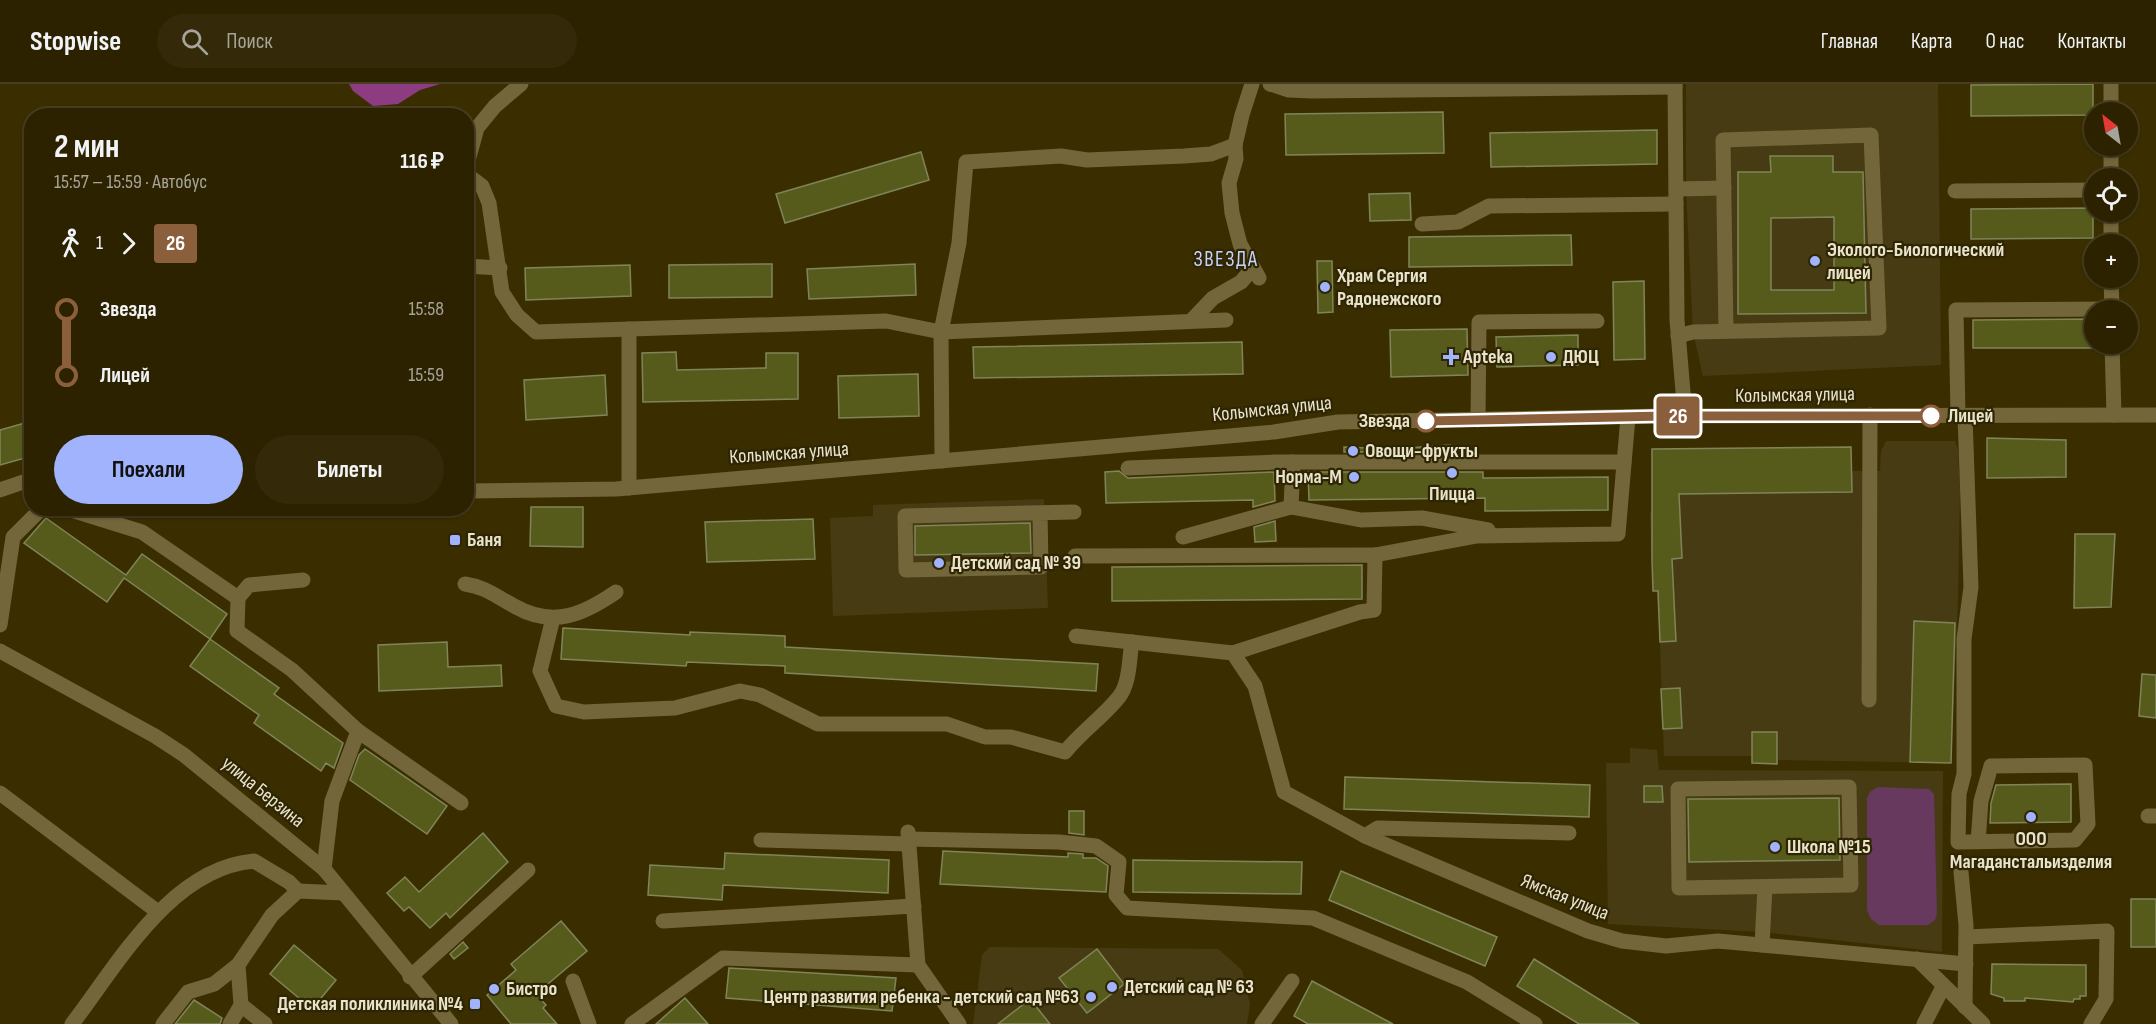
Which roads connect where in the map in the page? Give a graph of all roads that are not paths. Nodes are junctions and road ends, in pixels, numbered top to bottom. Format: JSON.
{"nodes":[{"id":1,"x":521,"y":84,"type":"edge"},
{"id":2,"x":1252,"y":84,"type":"edge"},
{"id":3,"x":1270,"y":84,"type":"edge"},
{"id":4,"x":2111,"y":84,"type":"edge"},
{"id":5,"x":1675,"y":85,"type":"edge"},
{"id":6,"x":2111,"y":102,"type":"edge"},
{"id":7,"x":474,"y":139,"type":"edge"},
{"id":8,"x":1235,"y":145,"type":"junction"},
{"id":9,"x":474,"y":180,"type":"edge"},
{"id":10,"x":1724,"y":188,"type":"junction"},
{"id":11,"x":2084,"y":190,"type":"edge"},
{"id":12,"x":1955,"y":191,"type":"dead end"},
{"id":13,"x":1676,"y":197,"type":"junction"},
{"id":14,"x":1422,"y":224,"type":"dead end"},
{"id":15,"x":474,"y":266,"type":"edge"},
{"id":16,"x":500,"y":268,"type":"junction"},
{"id":17,"x":2084,"y":310,"type":"edge"},
{"id":18,"x":1226,"y":320,"type":"dead end"},
{"id":19,"x":1191,"y":321,"type":"junction"},
{"id":20,"x":1596,"y":321,"type":"dead end"},
{"id":21,"x":629,"y":329,"type":"junction"},
{"id":22,"x":941,"y":332,"type":"junction"},
{"id":23,"x":1726,"y":332,"type":"junction"},
{"id":24,"x":1678,"y":336,"type":"junction"},
{"id":25,"x":2112,"y":354,"type":"edge"},
{"id":26,"x":1870,"y":415,"type":"junction"},
{"id":27,"x":2114,"y":415,"type":"junction"},
{"id":28,"x":2156,"y":415,"type":"edge"},
{"id":29,"x":1685,"y":416,"type":"junction"},
{"id":30,"x":1962,"y":416,"type":"junction"},
{"id":31,"x":1628,"y":417,"type":"junction"},
{"id":32,"x":1478,"y":420,"type":"junction"},
{"id":33,"x":942,"y":461,"type":"junction"},
{"id":34,"x":1293,"y":462,"type":"junction"},
{"id":35,"x":1624,"y":462,"type":"junction"},
{"id":36,"x":1128,"y":468,"type":"dead end"},
{"id":37,"x":24,"y":482,"type":"edge"},
{"id":38,"x":629,"y":488,"type":"junction"},
{"id":39,"x":0,"y":490,"type":"edge"},
{"id":40,"x":474,"y":491,"type":"edge"},
{"id":41,"x":1292,"y":507,"type":"junction"},
{"id":42,"x":1074,"y":512,"type":"dead end"},
{"id":43,"x":1040,"y":513,"type":"junction"},
{"id":44,"x":34,"y":516,"type":"edge"},
{"id":45,"x":91,"y":516,"type":"edge"},
{"id":46,"x":1514,"y":535,"type":"junction"},
{"id":47,"x":1183,"y":537,"type":"dead end"},
{"id":48,"x":1375,"y":555,"type":"junction"},
{"id":49,"x":1075,"y":556,"type":"dead end"},
{"id":50,"x":303,"y":580,"type":"dead end"},
{"id":51,"x":465,"y":584,"type":"dead end"},
{"id":52,"x":616,"y":592,"type":"dead end"},
{"id":53,"x":238,"y":598,"type":"junction"},
{"id":54,"x":553,"y":618,"type":"junction"},
{"id":55,"x":0,"y":625,"type":"edge"},
{"id":56,"x":1076,"y":636,"type":"dead end"},
{"id":57,"x":1132,"y":642,"type":"junction"},
{"id":58,"x":0,"y":651,"type":"edge"},
{"id":59,"x":1233,"y":653,"type":"junction"},
{"id":60,"x":1869,"y":700,"type":"dead end"},
{"id":61,"x":358,"y":731,"type":"junction"},
{"id":62,"x":0,"y":793,"type":"edge"},
{"id":63,"x":461,"y":803,"type":"dead end"},
{"id":64,"x":1569,"y":833,"type":"dead end"},
{"id":65,"x":1365,"y":836,"type":"junction"},
{"id":66,"x":909,"y":838,"type":"junction"},
{"id":67,"x":760,"y":840,"type":"dead end"},
{"id":68,"x":1978,"y":842,"type":"junction"},
{"id":69,"x":324,"y":869,"type":"junction"},
{"id":70,"x":528,"y":870,"type":"dead end"},
{"id":71,"x":1961,"y":872,"type":"dead end"},
{"id":72,"x":1765,"y":887,"type":"junction"},
{"id":73,"x":298,"y":891,"type":"junction"},
{"id":74,"x":343,"y":893,"type":"junction"},
{"id":75,"x":914,"y":906,"type":"junction"},
{"id":76,"x":158,"y":912,"type":"junction"},
{"id":77,"x":663,"y":921,"type":"dead end"},
{"id":78,"x":1966,"y":937,"type":"junction"},
{"id":79,"x":1762,"y":945,"type":"junction"},
{"id":80,"x":1917,"y":959,"type":"junction"},
{"id":81,"x":1966,"y":964,"type":"junction"},
{"id":82,"x":238,"y":965,"type":"junction"},
{"id":83,"x":918,"y":965,"type":"junction"},
{"id":84,"x":410,"y":977,"type":"junction"},
{"id":85,"x":573,"y":981,"type":"dead end"},
{"id":86,"x":1292,"y":981,"type":"dead end"},
{"id":87,"x":1943,"y":987,"type":"junction"},
{"id":88,"x":241,"y":1005,"type":"junction"},
{"id":89,"x":1965,"y":1007,"type":"junction"},
{"id":90,"x":72,"y":1024,"type":"edge"},
{"id":91,"x":163,"y":1024,"type":"edge"},
{"id":92,"x":230,"y":1024,"type":"edge"},
{"id":93,"x":265,"y":1024,"type":"edge"},
{"id":94,"x":451,"y":1024,"type":"edge"},
{"id":95,"x":589,"y":1024,"type":"edge"},
{"id":96,"x":632,"y":1024,"type":"edge"},
{"id":97,"x":959,"y":1024,"type":"edge"},
{"id":98,"x":1262,"y":1024,"type":"edge"},
{"id":99,"x":1533,"y":1024,"type":"edge"},
{"id":100,"x":1924,"y":1024,"type":"edge"},
{"id":101,"x":1983,"y":1024,"type":"edge"},
{"id":102,"x":2091,"y":1024,"type":"edge"}],
"edges":[{"from":1,"to":7,"type":"street"},
{"from":2,"to":8,"type":"street"},
{"from":3,"to":5,"type":"street"},
{"from":4,"to":6,"type":"street"},
{"from":5,"to":13,"type":"street"},
{"from":8,"to":19,"type":"street"},
{"from":8,"to":22,"type":"street"},
{"from":9,"to":16,"type":"street"},
{"from":10,"to":13,"type":"street"},
{"from":10,"to":23,"type":"street"},
{"from":10,"to":23,"type":"street"},
{"from":11,"to":12,"type":"street"},
{"from":13,"to":14,"type":"street"},
{"from":13,"to":24,"type":"street"},
{"from":15,"to":16,"type":"street"},
{"from":16,"to":21,"type":"street"},
{"from":17,"to":30,"type":"street"},
{"from":18,"to":19,"type":"street"},
{"from":19,"to":22,"type":"street"},
{"from":20,"to":32,"type":"street"},
{"from":21,"to":22,"type":"street"},
{"from":21,"to":38,"type":"street"},
{"from":22,"to":33,"type":"street"},
{"from":23,"to":24,"type":"street"},
{"from":24,"to":29,"type":"street"},
{"from":25,"to":27,"type":"street"},
{"from":26,"to":29,"type":"street","name":"Колымская улица"},
{"from":26,"to":30,"type":"street","name":"Колымская улица"},
{"from":26,"to":60,"type":"street"},
{"from":27,"to":28,"type":"street","name":"Колымская улица"},
{"from":27,"to":30,"type":"street","name":"Колымская улица"},
{"from":29,"to":31,"type":"street","name":"Колымская улица"},
{"from":30,"to":68,"type":"street"},
{"from":31,"to":32,"type":"street","name":"Колымская улица"},
{"from":31,"to":35,"type":"street"},
{"from":32,"to":33,"type":"street","name":"Колымская улица"},
{"from":33,"to":38,"type":"street","name":"Колымская улица"},
{"from":34,"to":35,"type":"street"},
{"from":34,"to":36,"type":"street"},
{"from":34,"to":41,"type":"street"},
{"from":35,"to":46,"type":"street"},
{"from":37,"to":39,"type":"street"},
{"from":38,"to":40,"type":"street","name":"Колымская улица"},
{"from":41,"to":46,"type":"street"},
{"from":41,"to":47,"type":"street"},
{"from":42,"to":43,"type":"street"},
{"from":43,"to":43,"type":"street"},
{"from":44,"to":55,"type":"street"},
{"from":45,"to":53,"type":"street"},
{"from":46,"to":48,"type":"street"},
{"from":48,"to":49,"type":"street"},
{"from":48,"to":59,"type":"street"},
{"from":50,"to":53,"type":"street"},
{"from":51,"to":54,"type":"street"},
{"from":52,"to":54,"type":"street"},
{"from":53,"to":61,"type":"street"},
{"from":54,"to":57,"type":"street"},
{"from":56,"to":57,"type":"street"},
{"from":57,"to":59,"type":"street"},
{"from":58,"to":69,"type":"street","name":"улица Берзина"},
{"from":59,"to":65,"type":"street","name":"Ямская улица"},
{"from":61,"to":63,"type":"street"},
{"from":61,"to":69,"type":"street"},
{"from":62,"to":76,"type":"street"},
{"from":64,"to":65,"type":"street"},
{"from":65,"to":79,"type":"street","name":"Ямская улица"},
{"from":66,"to":67,"type":"street"},
{"from":66,"to":75,"type":"street"},
{"from":66,"to":99,"type":"street"},
{"from":68,"to":68,"type":"street"},
{"from":69,"to":74,"type":"street","name":"улица Берзина"},
{"from":70,"to":84,"type":"street"},
{"from":71,"to":78,"type":"street"},
{"from":72,"to":72,"type":"street"},
{"from":72,"to":79,"type":"street"},
{"from":73,"to":74,"type":"street"},
{"from":73,"to":76,"type":"street"},
{"from":73,"to":82,"type":"street"},
{"from":74,"to":84,"type":"street","name":"улица Берзина"},
{"from":75,"to":77,"type":"street"},
{"from":75,"to":83,"type":"street"},
{"from":76,"to":90,"type":"street"},
{"from":78,"to":81,"type":"street"},
{"from":78,"to":102,"type":"street"},
{"from":79,"to":80,"type":"street","name":"Ямская улица"},
{"from":80,"to":81,"type":"street","name":"Ямская улица"},
{"from":80,"to":87,"type":"street"},
{"from":81,"to":89,"type":"street"},
{"from":82,"to":88,"type":"street"},
{"from":82,"to":91,"type":"street"},
{"from":83,"to":96,"type":"street"},
{"from":83,"to":97,"type":"street"},
{"from":84,"to":94,"type":"street","name":"улица Берзина"},
{"from":85,"to":95,"type":"street"},
{"from":86,"to":98,"type":"street"},
{"from":87,"to":89,"type":"street"},
{"from":87,"to":100,"type":"street"},
{"from":88,"to":92,"type":"street"},
{"from":88,"to":93,"type":"street"},
{"from":89,"to":101,"type":"street"}]}
